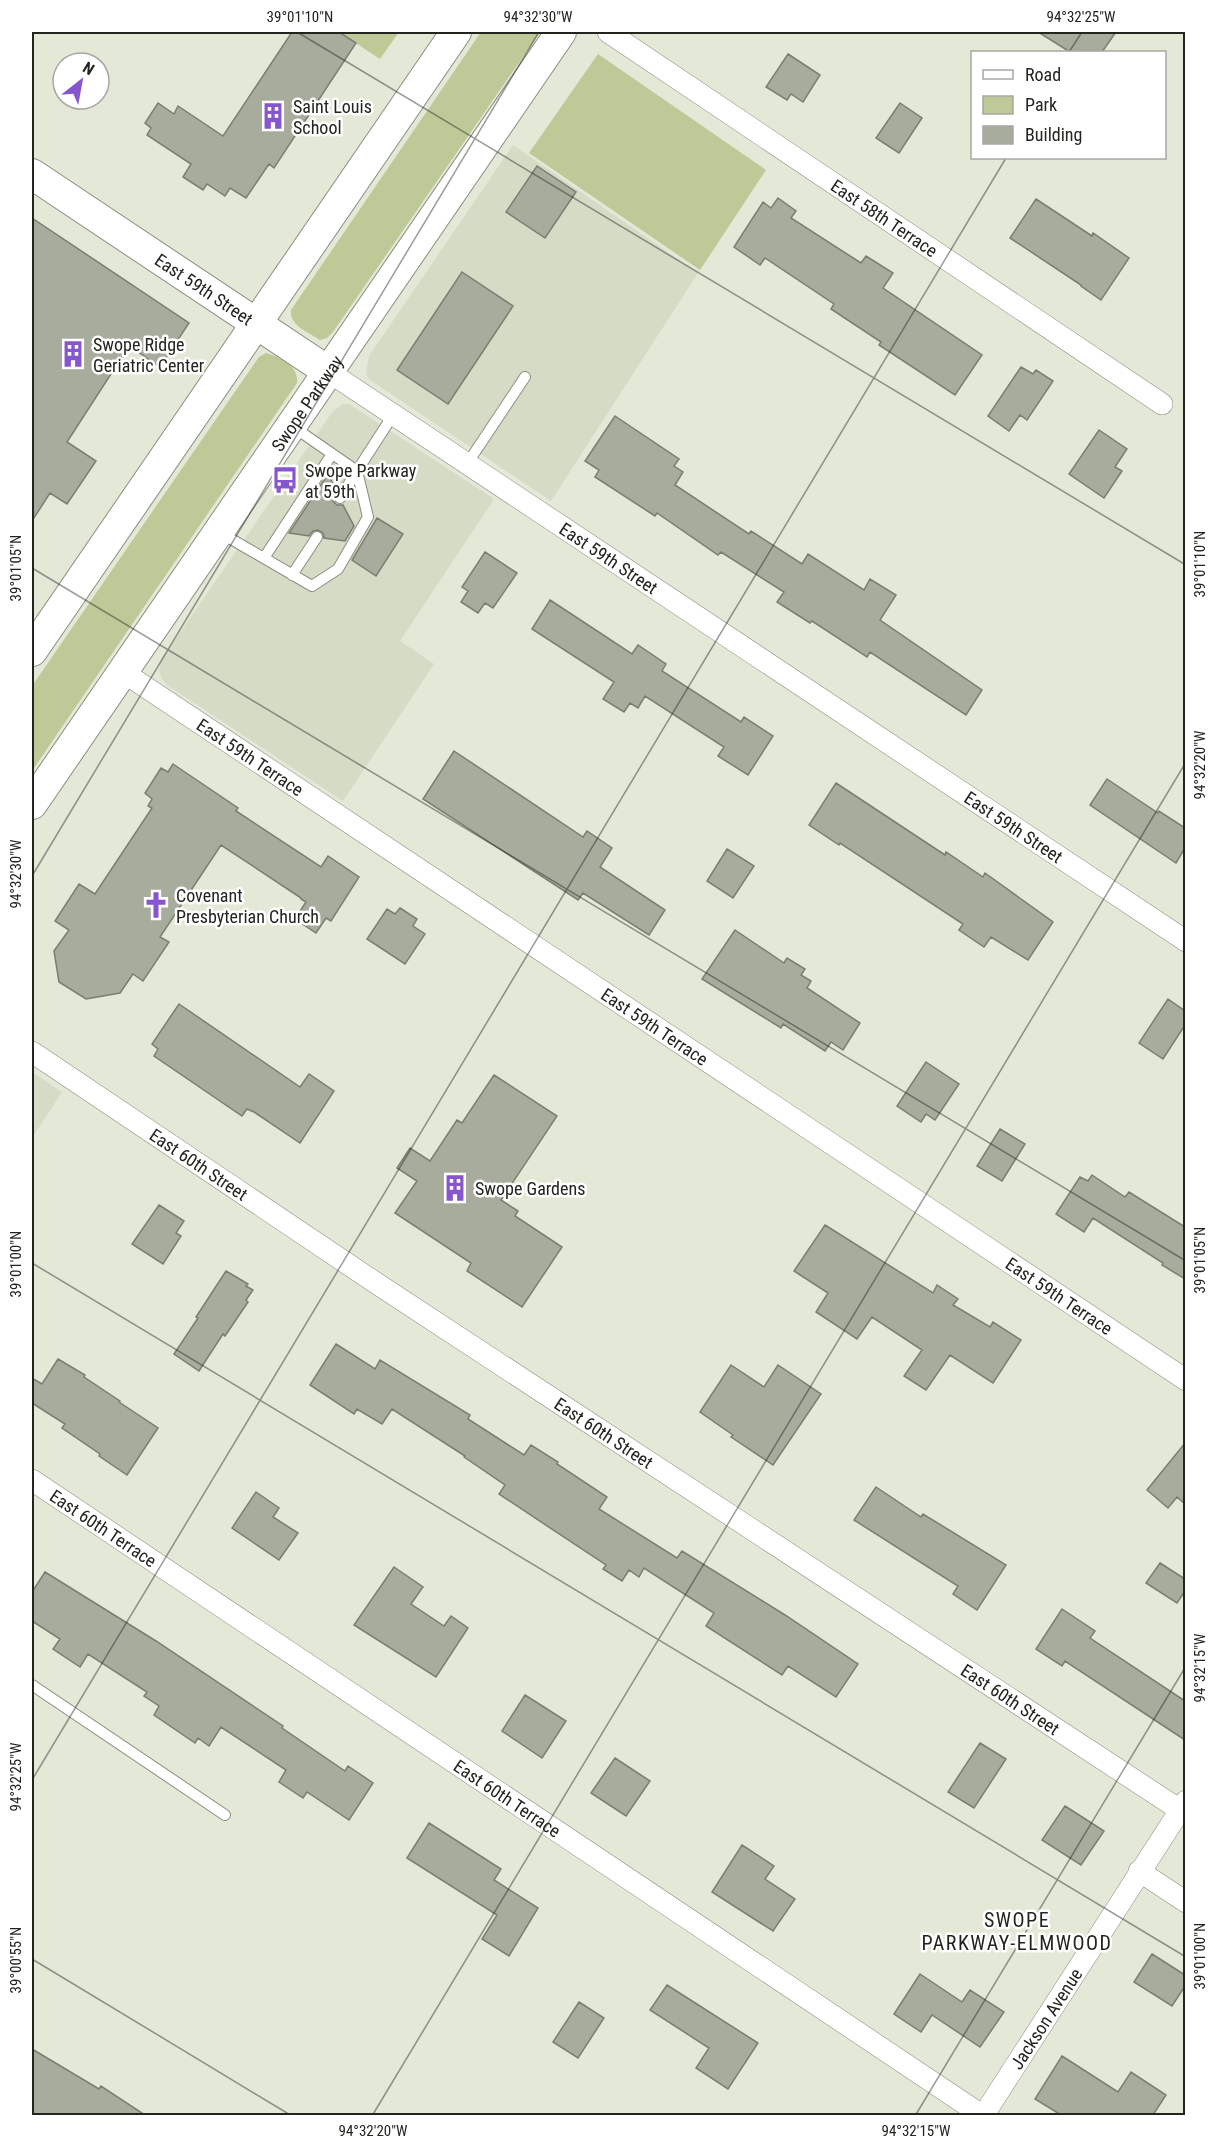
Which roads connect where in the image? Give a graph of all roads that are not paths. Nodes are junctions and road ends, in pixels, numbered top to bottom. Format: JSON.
{"nodes":[{"id":1,"x":456,"y":32,"type":"edge"},
{"id":2,"x":561,"y":32,"type":"edge"},
{"id":3,"x":608,"y":32,"type":"edge"},
{"id":4,"x":32,"y":174,"type":"edge"},
{"id":5,"x":257,"y":324,"type":"junction"},
{"id":6,"x":329,"y":372,"type":"junction"},
{"id":7,"x":525,"y":378,"type":"dead end"},
{"id":8,"x":1162,"y":404,"type":"dead end"},
{"id":9,"x":393,"y":415,"type":"junction"},
{"id":10,"x":292,"y":426,"type":"junction"},
{"id":11,"x":332,"y":454,"type":"junction"},
{"id":12,"x":467,"y":464,"type":"junction"},
{"id":13,"x":357,"y":471,"type":"junction"},
{"id":14,"x":340,"y":498,"type":"dead end"},
{"id":15,"x":219,"y":532,"type":"junction"},
{"id":16,"x":317,"y":537,"type":"dead end"},
{"id":17,"x":264,"y":558,"type":"junction"},
{"id":18,"x":292,"y":574,"type":"junction"},
{"id":19,"x":32,"y":651,"type":"edge"},
{"id":20,"x":123,"y":672,"type":"junction"},
{"id":21,"x":32,"y":804,"type":"edge"},
{"id":22,"x":1185,"y":941,"type":"edge"},
{"id":23,"x":32,"y":1052,"type":"edge"},
{"id":24,"x":1185,"y":1380,"type":"edge"},
{"id":25,"x":32,"y":1480,"type":"edge"},
{"id":26,"x":32,"y":1685,"type":"edge"},
{"id":27,"x":1182,"y":1805,"type":"edge"},
{"id":28,"x":225,"y":1815,"type":"dead end"},
{"id":29,"x":1139,"y":1871,"type":"junction"},
{"id":30,"x":1185,"y":1902,"type":"edge"},
{"id":31,"x":983,"y":2115,"type":"edge"}],
"edges":[{"from":1,"to":5,"type":"main road"},
{"from":2,"to":6,"type":"main road","name":"Swope Parkway"},
{"from":3,"to":8,"type":"street","name":"East 58th Terrace"},
{"from":4,"to":5,"type":"main road","name":"East 59th Street"},
{"from":5,"to":6,"type":"main road","name":"East 59th Street"},
{"from":5,"to":19,"type":"main road"},
{"from":6,"to":9,"type":"street","name":"East 59th Street"},
{"from":6,"to":10,"type":"main road","name":"Swope Parkway"},
{"from":7,"to":12,"type":"lane"},
{"from":9,"to":12,"type":"street","name":"East 59th Street"},
{"from":9,"to":13,"type":"lane"},
{"from":10,"to":11,"type":"lane"},
{"from":10,"to":15,"type":"main road","name":"Swope Parkway"},
{"from":11,"to":13,"type":"lane"},
{"from":11,"to":17,"type":"lane"},
{"from":12,"to":22,"type":"street","name":"East 59th Street"},
{"from":13,"to":14,"type":"lane"},
{"from":13,"to":18,"type":"lane"},
{"from":15,"to":17,"type":"lane"},
{"from":15,"to":20,"type":"main road","name":"Swope Parkway"},
{"from":16,"to":18,"type":"lane"},
{"from":17,"to":18,"type":"lane"},
{"from":20,"to":21,"type":"main road","name":"Swope Parkway"},
{"from":20,"to":24,"type":"street","name":"East 59th Terrace"},
{"from":23,"to":27,"type":"street","name":"East 60th Street"},
{"from":25,"to":31,"type":"street","name":"East 60th Terrace"},
{"from":26,"to":28,"type":"lane"},
{"from":27,"to":29,"type":"street","name":"Jackson Avenue"},
{"from":29,"to":30,"type":"street"},
{"from":29,"to":31,"type":"street","name":"Jackson Avenue"}]}
